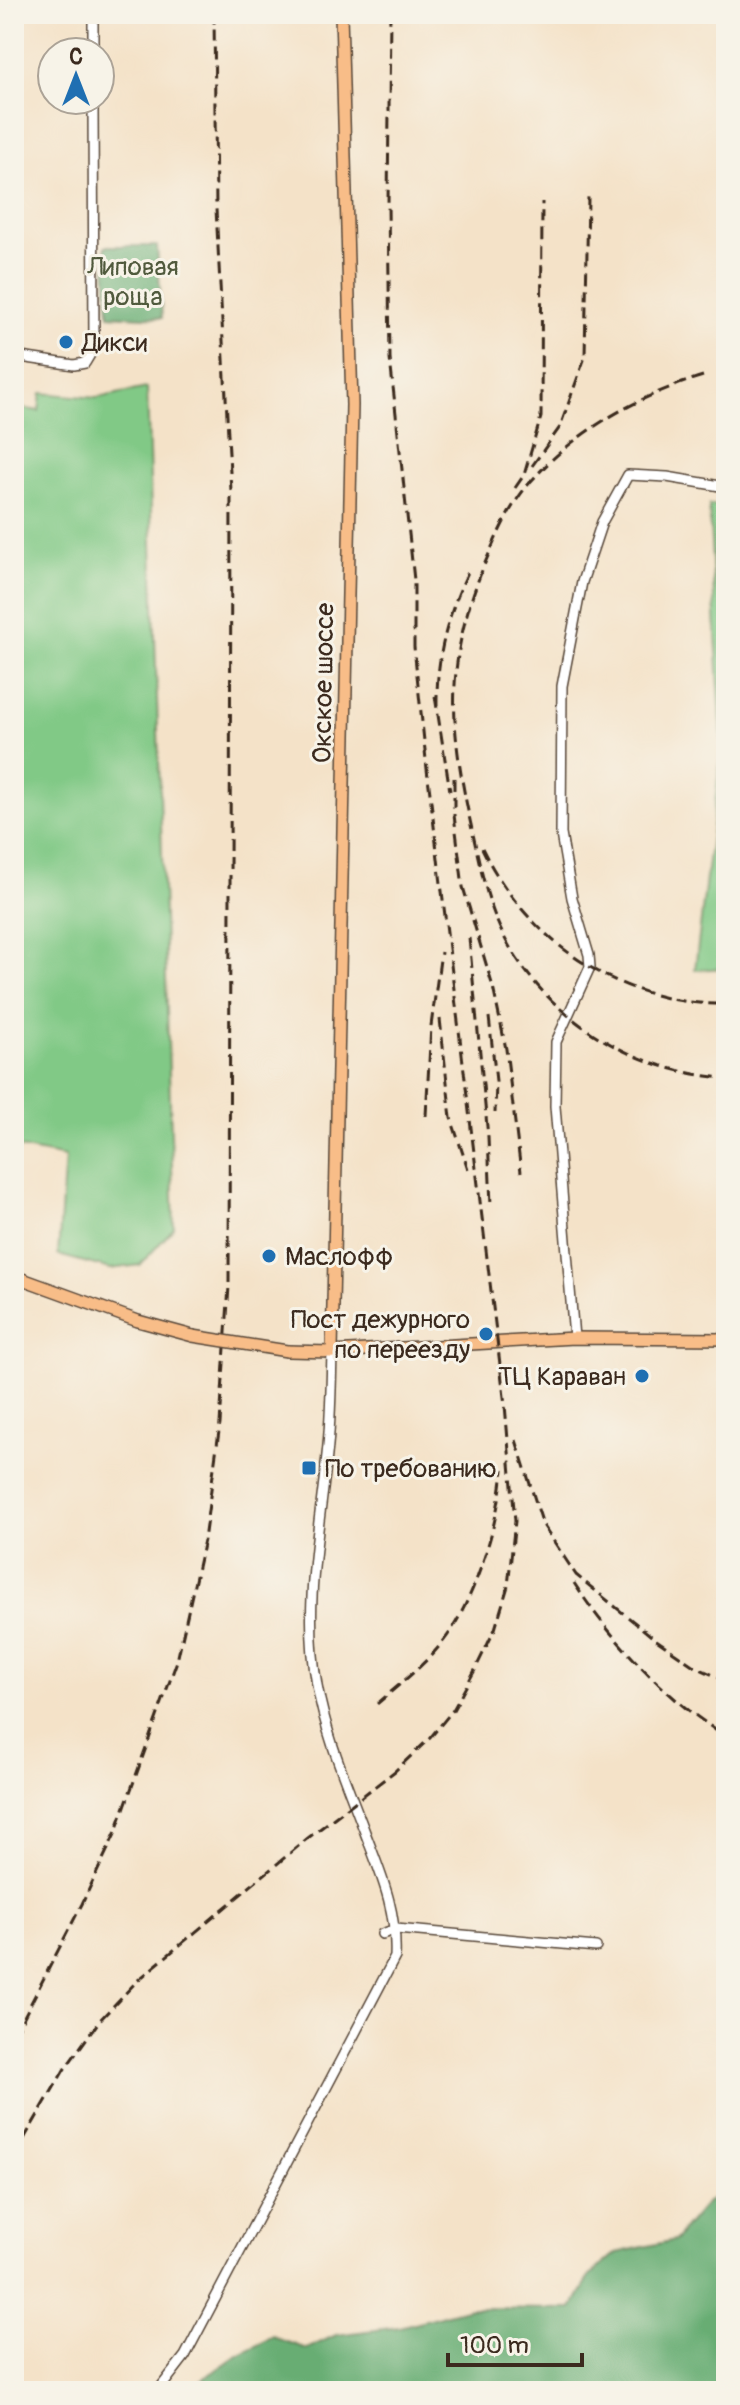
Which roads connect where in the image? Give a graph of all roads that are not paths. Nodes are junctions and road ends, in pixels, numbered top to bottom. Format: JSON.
{"nodes":[{"id":1,"x":93,"y":14,"type":"edge"},
{"id":2,"x":341,"y":14,"type":"edge"},
{"id":3,"x":93,"y":36,"type":"edge"},
{"id":4,"x":93,"y":116,"type":"edge"},
{"id":5,"x":14,"y":356,"type":"edge"},
{"id":6,"x":726,"y":487,"type":"edge"},
{"id":7,"x":14,"y":1276,"type":"edge"},
{"id":8,"x":574,"y":1338,"type":"junction"},
{"id":9,"x":726,"y":1339,"type":"edge"},
{"id":10,"x":332,"y":1352,"type":"junction"},
{"id":11,"x":396,"y":1929,"type":"junction"},
{"id":12,"x":382,"y":1934,"type":"dead end"},
{"id":13,"x":596,"y":1947,"type":"dead end"},
{"id":14,"x":158,"y":2391,"type":"edge"}],
"edges":[{"from":1,"to":3,"type":"street"},
{"from":2,"to":10,"type":"main road","name":"Окское шоссе"},
{"from":4,"to":5,"type":"street"},
{"from":6,"to":8,"type":"street"},
{"from":7,"to":10,"type":"main road","bridge":true},
{"from":8,"to":9,"type":"main road"},
{"from":8,"to":10,"type":"main road"},
{"from":10,"to":11,"type":"street"},
{"from":11,"to":12,"type":"street"},
{"from":11,"to":13,"type":"street"},
{"from":11,"to":14,"type":"street"}]}
